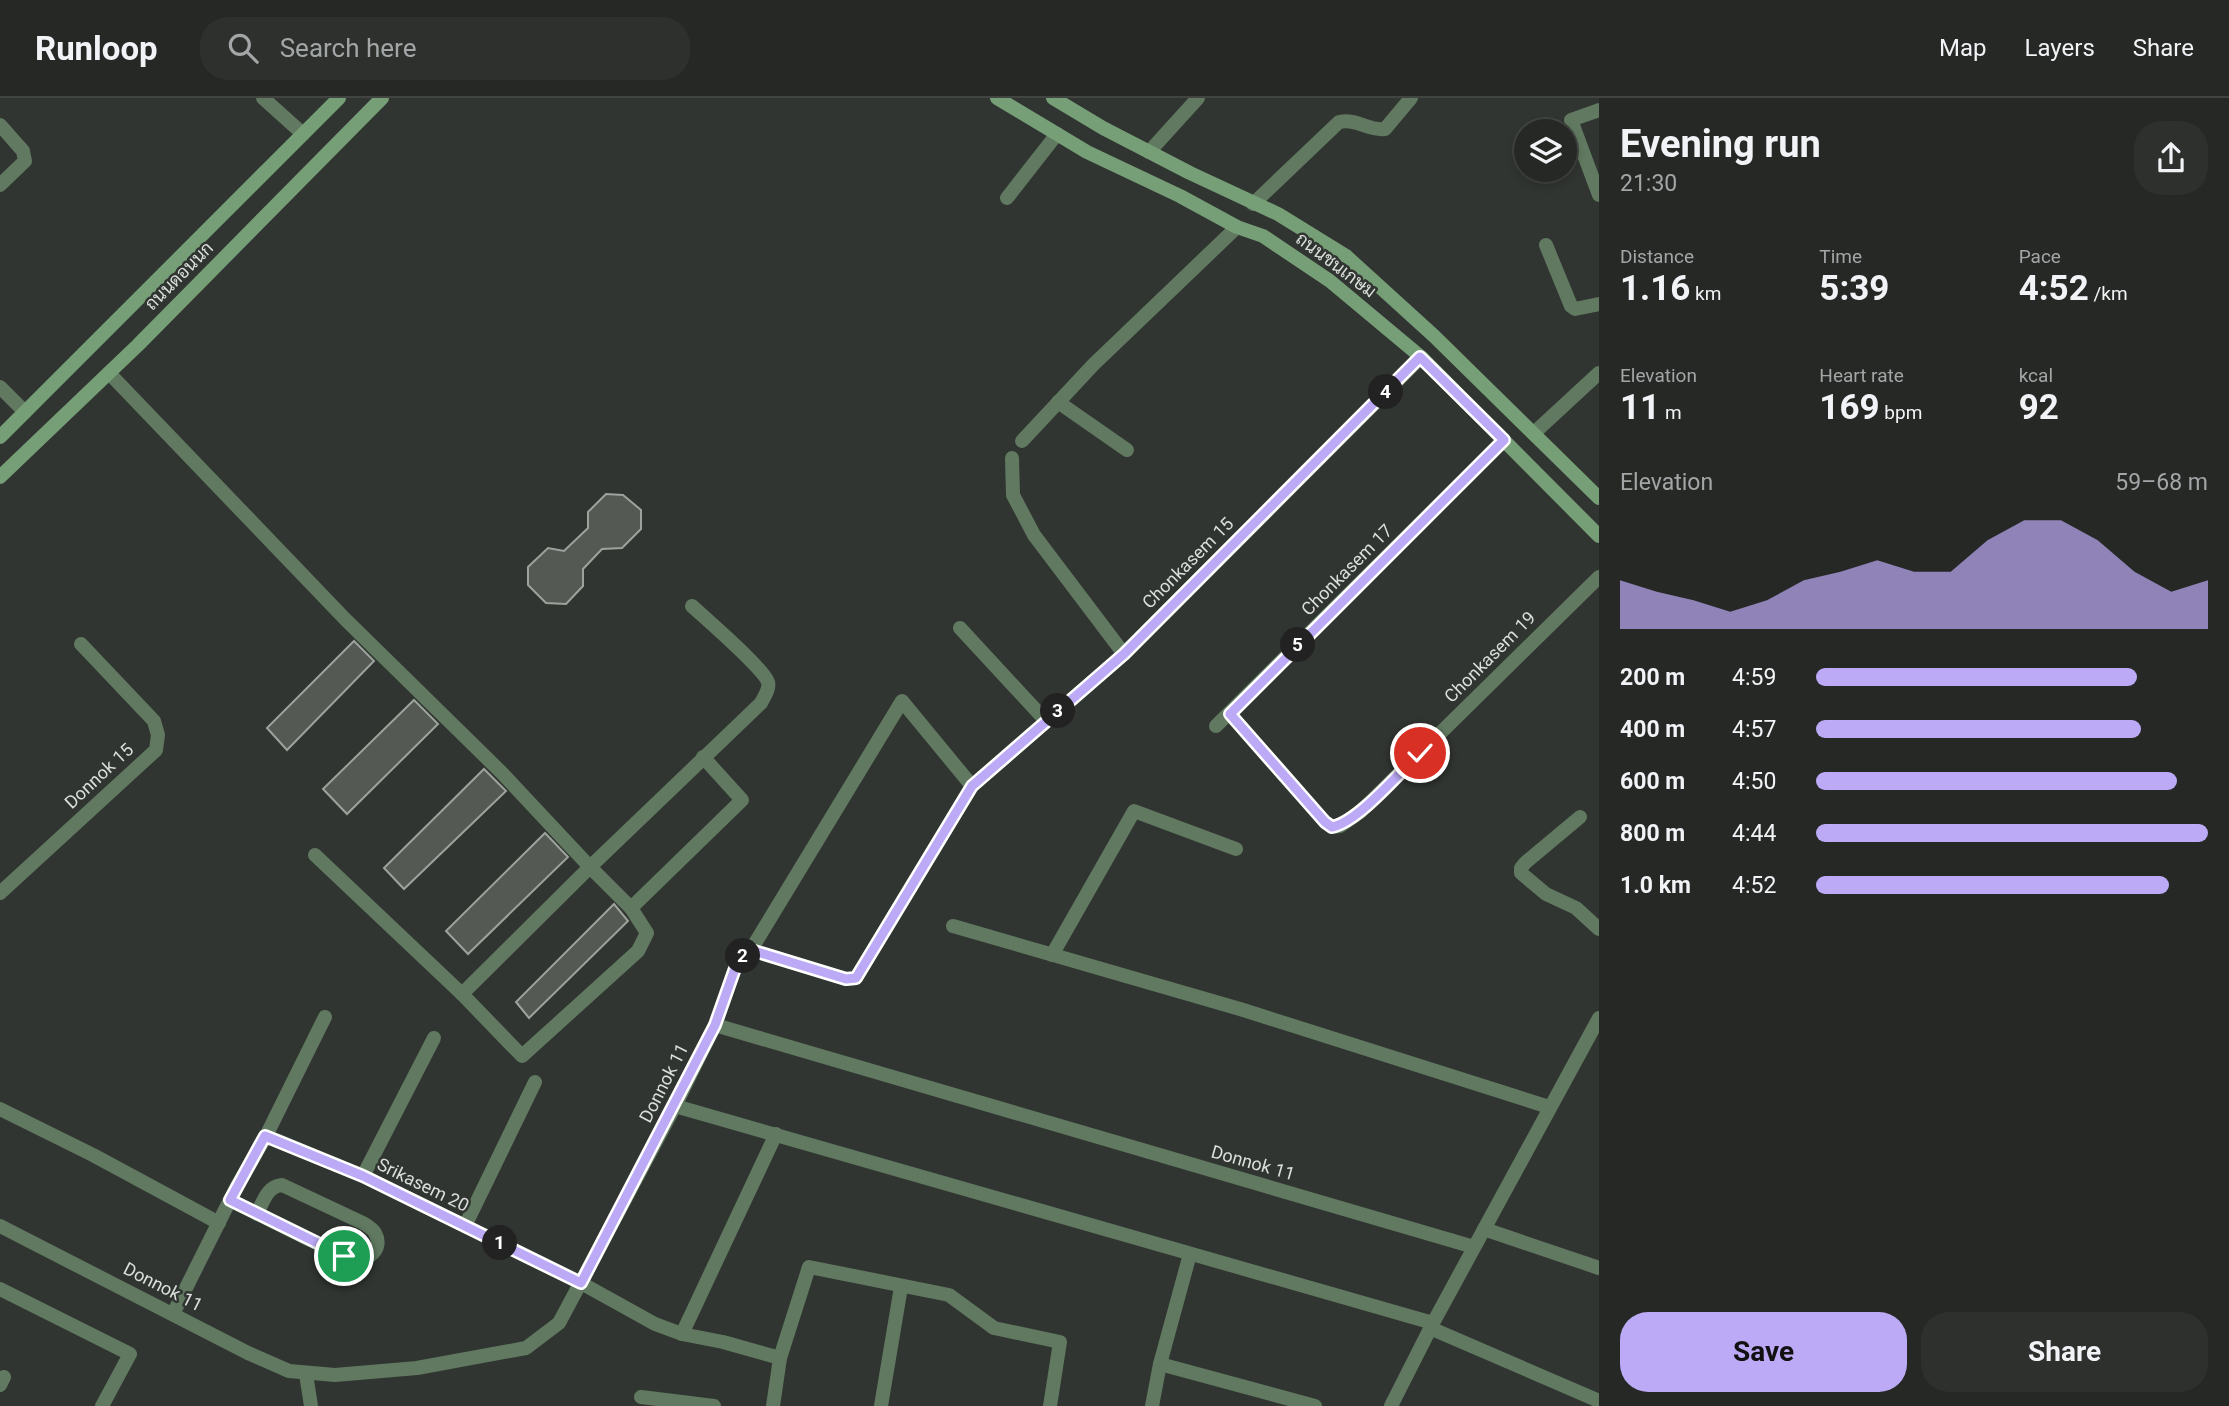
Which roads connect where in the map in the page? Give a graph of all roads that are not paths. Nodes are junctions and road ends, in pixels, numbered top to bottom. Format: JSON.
{"nodes":[{"id":1,"x":262,"y":98,"type":"edge"},
{"id":2,"x":340,"y":98,"type":"edge"},
{"id":3,"x":382,"y":98,"type":"edge"},
{"id":4,"x":997,"y":98,"type":"edge"},
{"id":5,"x":1053,"y":98,"type":"edge"},
{"id":6,"x":1198,"y":98,"type":"edge"},
{"id":7,"x":1412,"y":98,"type":"edge"},
{"id":8,"x":1072,"y":103,"type":"edge"},
{"id":9,"x":1599,"y":110,"type":"edge"},
{"id":10,"x":0,"y":125,"type":"edge"},
{"id":11,"x":303,"y":134,"type":"junction"},
{"id":12,"x":1057,"y":134,"type":"junction"},
{"id":13,"x":1149,"y":152,"type":"junction"},
{"id":14,"x":0,"y":185,"type":"edge"},
{"id":15,"x":1599,"y":195,"type":"edge"},
{"id":16,"x":1007,"y":198,"type":"dead end"},
{"id":17,"x":1253,"y":204,"type":"junction"},
{"id":18,"x":1237,"y":227,"type":"junction"},
{"id":19,"x":1545,"y":245,"type":"dead end"},
{"id":20,"x":1599,"y":304,"type":"edge"},
{"id":21,"x":1420,"y":357,"type":"junction"},
{"id":22,"x":109,"y":373,"type":"junction"},
{"id":23,"x":1599,"y":373,"type":"edge"},
{"id":24,"x":0,"y":387,"type":"edge"},
{"id":25,"x":1058,"y":402,"type":"junction"},
{"id":26,"x":25,"y":412,"type":"junction"},
{"id":27,"x":1534,"y":433,"type":"junction"},
{"id":28,"x":0,"y":437,"type":"edge"},
{"id":29,"x":1504,"y":440,"type":"junction"},
{"id":30,"x":1021,"y":441,"type":"dead end"},
{"id":31,"x":1127,"y":450,"type":"dead end"},
{"id":32,"x":1012,"y":458,"type":"dead end"},
{"id":33,"x":0,"y":477,"type":"edge"},
{"id":34,"x":1599,"y":498,"type":"edge"},
{"id":35,"x":1599,"y":536,"type":"edge"},
{"id":36,"x":1599,"y":577,"type":"edge"},
{"id":37,"x":692,"y":606,"type":"dead end"},
{"id":38,"x":960,"y":628,"type":"dead end"},
{"id":39,"x":81,"y":644,"type":"dead end"},
{"id":40,"x":1124,"y":654,"type":"junction"},
{"id":41,"x":1230,"y":714,"type":"junction"},
{"id":42,"x":1046,"y":722,"type":"junction"},
{"id":43,"x":1216,"y":726,"type":"dead end"},
{"id":44,"x":703,"y":757,"type":"junction"},
{"id":45,"x":972,"y":786,"type":"junction"},
{"id":46,"x":1580,"y":817,"type":"dead end"},
{"id":47,"x":1236,"y":849,"type":"dead end"},
{"id":48,"x":315,"y":855,"type":"dead end"},
{"id":49,"x":590,"y":867,"type":"junction"},
{"id":50,"x":0,"y":893,"type":"edge"},
{"id":51,"x":631,"y":908,"type":"junction"},
{"id":52,"x":953,"y":926,"type":"dead end"},
{"id":53,"x":1599,"y":929,"type":"edge"},
{"id":54,"x":751,"y":950,"type":"junction"},
{"id":55,"x":1052,"y":956,"type":"junction"},
{"id":56,"x":462,"y":995,"type":"junction"},
{"id":57,"x":325,"y":1017,"type":"dead end"},
{"id":58,"x":1599,"y":1018,"type":"edge"},
{"id":59,"x":715,"y":1025,"type":"junction"},
{"id":60,"x":434,"y":1038,"type":"dead end"},
{"id":61,"x":535,"y":1082,"type":"dead end"},
{"id":62,"x":674,"y":1106,"type":"junction"},
{"id":63,"x":1549,"y":1107,"type":"junction"},
{"id":64,"x":0,"y":1109,"type":"edge"},
{"id":65,"x":776,"y":1134,"type":"junction"},
{"id":66,"x":265,"y":1136,"type":"junction"},
{"id":67,"x":363,"y":1176,"type":"junction"},
{"id":68,"x":230,"y":1200,"type":"junction"},
{"id":69,"x":257,"y":1214,"type":"junction"},
{"id":70,"x":219,"y":1223,"type":"junction"},
{"id":71,"x":0,"y":1226,"type":"edge"},
{"id":72,"x":465,"y":1226,"type":"junction"},
{"id":73,"x":1484,"y":1229,"type":"junction"},
{"id":74,"x":1474,"y":1247,"type":"junction"},
{"id":75,"x":1190,"y":1254,"type":"junction"},
{"id":76,"x":1599,"y":1268,"type":"edge"},
{"id":77,"x":581,"y":1283,"type":"junction"},
{"id":78,"x":901,"y":1287,"type":"junction"},
{"id":79,"x":0,"y":1289,"type":"edge"},
{"id":80,"x":173,"y":1314,"type":"junction"},
{"id":81,"x":1431,"y":1326,"type":"junction"},
{"id":82,"x":682,"y":1335,"type":"junction"},
{"id":83,"x":780,"y":1358,"type":"junction"},
{"id":84,"x":1160,"y":1364,"type":"junction"},
{"id":85,"x":306,"y":1374,"type":"junction"},
{"id":86,"x":641,"y":1397,"type":"dead end"},
{"id":87,"x":1599,"y":1401,"type":"edge"},
{"id":88,"x":102,"y":1406,"type":"edge"},
{"id":89,"x":311,"y":1406,"type":"edge"},
{"id":90,"x":714,"y":1406,"type":"edge"},
{"id":91,"x":773,"y":1406,"type":"edge"},
{"id":92,"x":881,"y":1406,"type":"edge"},
{"id":93,"x":1050,"y":1406,"type":"edge"},
{"id":94,"x":1152,"y":1406,"type":"edge"},
{"id":95,"x":1315,"y":1406,"type":"edge"},
{"id":96,"x":1391,"y":1406,"type":"edge"}],
"edges":[{"from":1,"to":11,"type":"street"},
{"from":2,"to":11,"type":"main road","name":"ถนนดอนนก"},
{"from":3,"to":22,"type":"main road","name":"ถนนดอนนก"},
{"from":4,"to":12,"type":"main road","name":"ถนนชนเกษม"},
{"from":5,"to":8,"type":"main road","name":"ถนนชนเกษม"},
{"from":6,"to":13,"type":"street"},
{"from":7,"to":17,"type":"street"},
{"from":8,"to":13,"type":"main road","name":"ถนนชนเกษม"},
{"from":9,"to":15,"type":"street"},
{"from":10,"to":14,"type":"street"},
{"from":11,"to":26,"type":"main road","name":"ถนนดอนนก"},
{"from":12,"to":16,"type":"street"},
{"from":12,"to":18,"type":"main road","name":"ถนนชนเกษม"},
{"from":13,"to":17,"type":"main road","name":"ถนนชนเกษม"},
{"from":17,"to":27,"type":"main road","name":"ถนนชนเกษม"},
{"from":18,"to":21,"type":"main road","name":"ถนนชนเกษม"},
{"from":18,"to":25,"type":"street"},
{"from":19,"to":20,"type":"street"},
{"from":21,"to":29,"type":"main road","name":"ถนนชนเกษม"},
{"from":21,"to":40,"type":"street","name":"Chonkasem 15"},
{"from":22,"to":33,"type":"main road","name":"ถนนดอนนก"},
{"from":22,"to":49,"type":"street"},
{"from":23,"to":27,"type":"street"},
{"from":24,"to":26,"type":"street"},
{"from":25,"to":30,"type":"street"},
{"from":25,"to":31,"type":"street"},
{"from":26,"to":28,"type":"main road","name":"ถนนดอนนก"},
{"from":27,"to":34,"type":"main road","name":"ถนนชนเกษม"},
{"from":29,"to":35,"type":"main road","name":"ถนนชนเกษม"},
{"from":29,"to":41,"type":"street","name":"Chonkasem 17"},
{"from":32,"to":40,"type":"street"},
{"from":36,"to":41,"type":"street","name":"Chonkasem 19"},
{"from":37,"to":44,"type":"street"},
{"from":38,"to":42,"type":"street"},
{"from":39,"to":50,"type":"street","name":"Donnok 15"},
{"from":40,"to":42,"type":"street","name":"Chonkasem 15"},
{"from":41,"to":43,"type":"street","name":"Chonkasem 17"},
{"from":42,"to":45,"type":"street","name":"Chonkasem 15"},
{"from":44,"to":49,"type":"street"},
{"from":44,"to":51,"type":"street"},
{"from":45,"to":54,"type":"street","name":"Chonkasem 15"},
{"from":45,"to":54,"type":"street"},
{"from":46,"to":53,"type":"street"},
{"from":47,"to":55,"type":"street"},
{"from":48,"to":56,"type":"street"},
{"from":49,"to":51,"type":"street"},
{"from":49,"to":56,"type":"street"},
{"from":51,"to":56,"type":"street"},
{"from":52,"to":55,"type":"street"},
{"from":54,"to":59,"type":"street"},
{"from":55,"to":63,"type":"street"},
{"from":57,"to":66,"type":"street"},
{"from":58,"to":63,"type":"street"},
{"from":59,"to":62,"type":"street","name":"Donnok 11"},
{"from":59,"to":74,"type":"street","name":"Donnok 11"},
{"from":60,"to":67,"type":"street"},
{"from":61,"to":72,"type":"street"},
{"from":62,"to":65,"type":"street"},
{"from":62,"to":77,"type":"street","name":"Donnok 11"},
{"from":63,"to":73,"type":"street"},
{"from":64,"to":70,"type":"street"},
{"from":65,"to":75,"type":"street"},
{"from":65,"to":82,"type":"street"},
{"from":66,"to":67,"type":"street","name":"Srikasem 20"},
{"from":66,"to":68,"type":"street"},
{"from":67,"to":72,"type":"street","name":"Srikasem 20"},
{"from":68,"to":69,"type":"street"},
{"from":68,"to":70,"type":"street"},
{"from":69,"to":69,"type":"street"},
{"from":70,"to":80,"type":"street"},
{"from":71,"to":80,"type":"street","name":"Donnok 11"},
{"from":72,"to":77,"type":"street","name":"Srikasem 20"},
{"from":73,"to":74,"type":"street"},
{"from":73,"to":76,"type":"street"},
{"from":74,"to":81,"type":"street"},
{"from":75,"to":81,"type":"street"},
{"from":75,"to":84,"type":"street"},
{"from":77,"to":82,"type":"street","name":"Srikasem 20"},
{"from":77,"to":85,"type":"street","name":"Donnok 11"},
{"from":78,"to":83,"type":"street"},
{"from":78,"to":92,"type":"street"},
{"from":78,"to":93,"type":"street"},
{"from":79,"to":88,"type":"street"},
{"from":80,"to":85,"type":"street","name":"Donnok 11"},
{"from":81,"to":87,"type":"street"},
{"from":81,"to":96,"type":"street"},
{"from":82,"to":83,"type":"street","name":"Srikasem 20"},
{"from":83,"to":91,"type":"street"},
{"from":84,"to":94,"type":"street"},
{"from":84,"to":95,"type":"street"},
{"from":85,"to":89,"type":"street"},
{"from":86,"to":90,"type":"street"}]}
